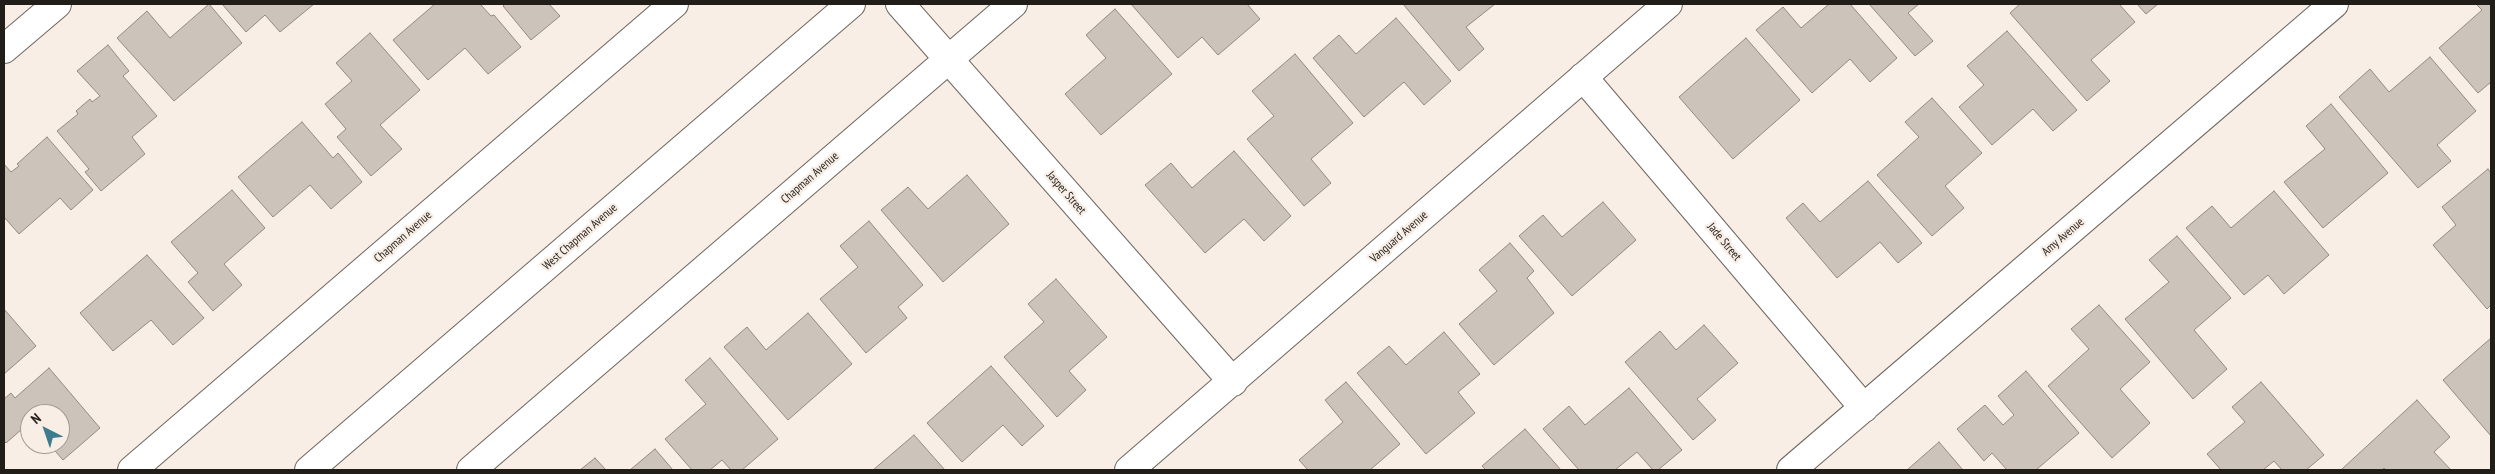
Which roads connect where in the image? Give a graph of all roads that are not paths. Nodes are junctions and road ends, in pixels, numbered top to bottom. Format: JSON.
{"nodes":[{"id":1,"x":57,"y":4,"type":"edge"},
{"id":2,"x":674,"y":4,"type":"edge"},
{"id":3,"x":851,"y":4,"type":"edge"},
{"id":4,"x":900,"y":4,"type":"edge"},
{"id":5,"x":1013,"y":4,"type":"edge"},
{"id":6,"x":1668,"y":4,"type":"edge"},
{"id":7,"x":2334,"y":4,"type":"edge"},
{"id":8,"x":4,"y":49,"type":"edge"},
{"id":9,"x":949,"y":59,"type":"junction"},
{"id":10,"x":1583,"y":77,"type":"junction"},
{"id":11,"x":1233,"y":382,"type":"junction"},
{"id":12,"x":1864,"y":408,"type":"junction"},
{"id":13,"x":132,"y":470,"type":"edge"},
{"id":14,"x":309,"y":470,"type":"edge"},
{"id":15,"x":471,"y":470,"type":"edge"},
{"id":16,"x":1129,"y":470,"type":"edge"},
{"id":17,"x":1791,"y":470,"type":"edge"}],
"edges":[{"from":1,"to":8,"type":"street"},
{"from":2,"to":13,"type":"street","name":"Chapman Avenue"},
{"from":3,"to":14,"type":"street","name":"West Chapman Avenue"},
{"from":4,"to":9,"type":"street","name":"Jasper Street"},
{"from":5,"to":9,"type":"street","name":"Chapman Avenue"},
{"from":6,"to":10,"type":"street","name":"Vanguard Avenue"},
{"from":7,"to":12,"type":"street","name":"Amy Avenue"},
{"from":9,"to":11,"type":"street","name":"Jasper Street"},
{"from":9,"to":15,"type":"street","name":"Chapman Avenue"},
{"from":10,"to":11,"type":"street","name":"Vanguard Avenue"},
{"from":10,"to":12,"type":"street","name":"Jade Street"},
{"from":11,"to":16,"type":"street","name":"Vanguard Avenue"},
{"from":12,"to":17,"type":"street","name":"Amy Avenue"}]}
